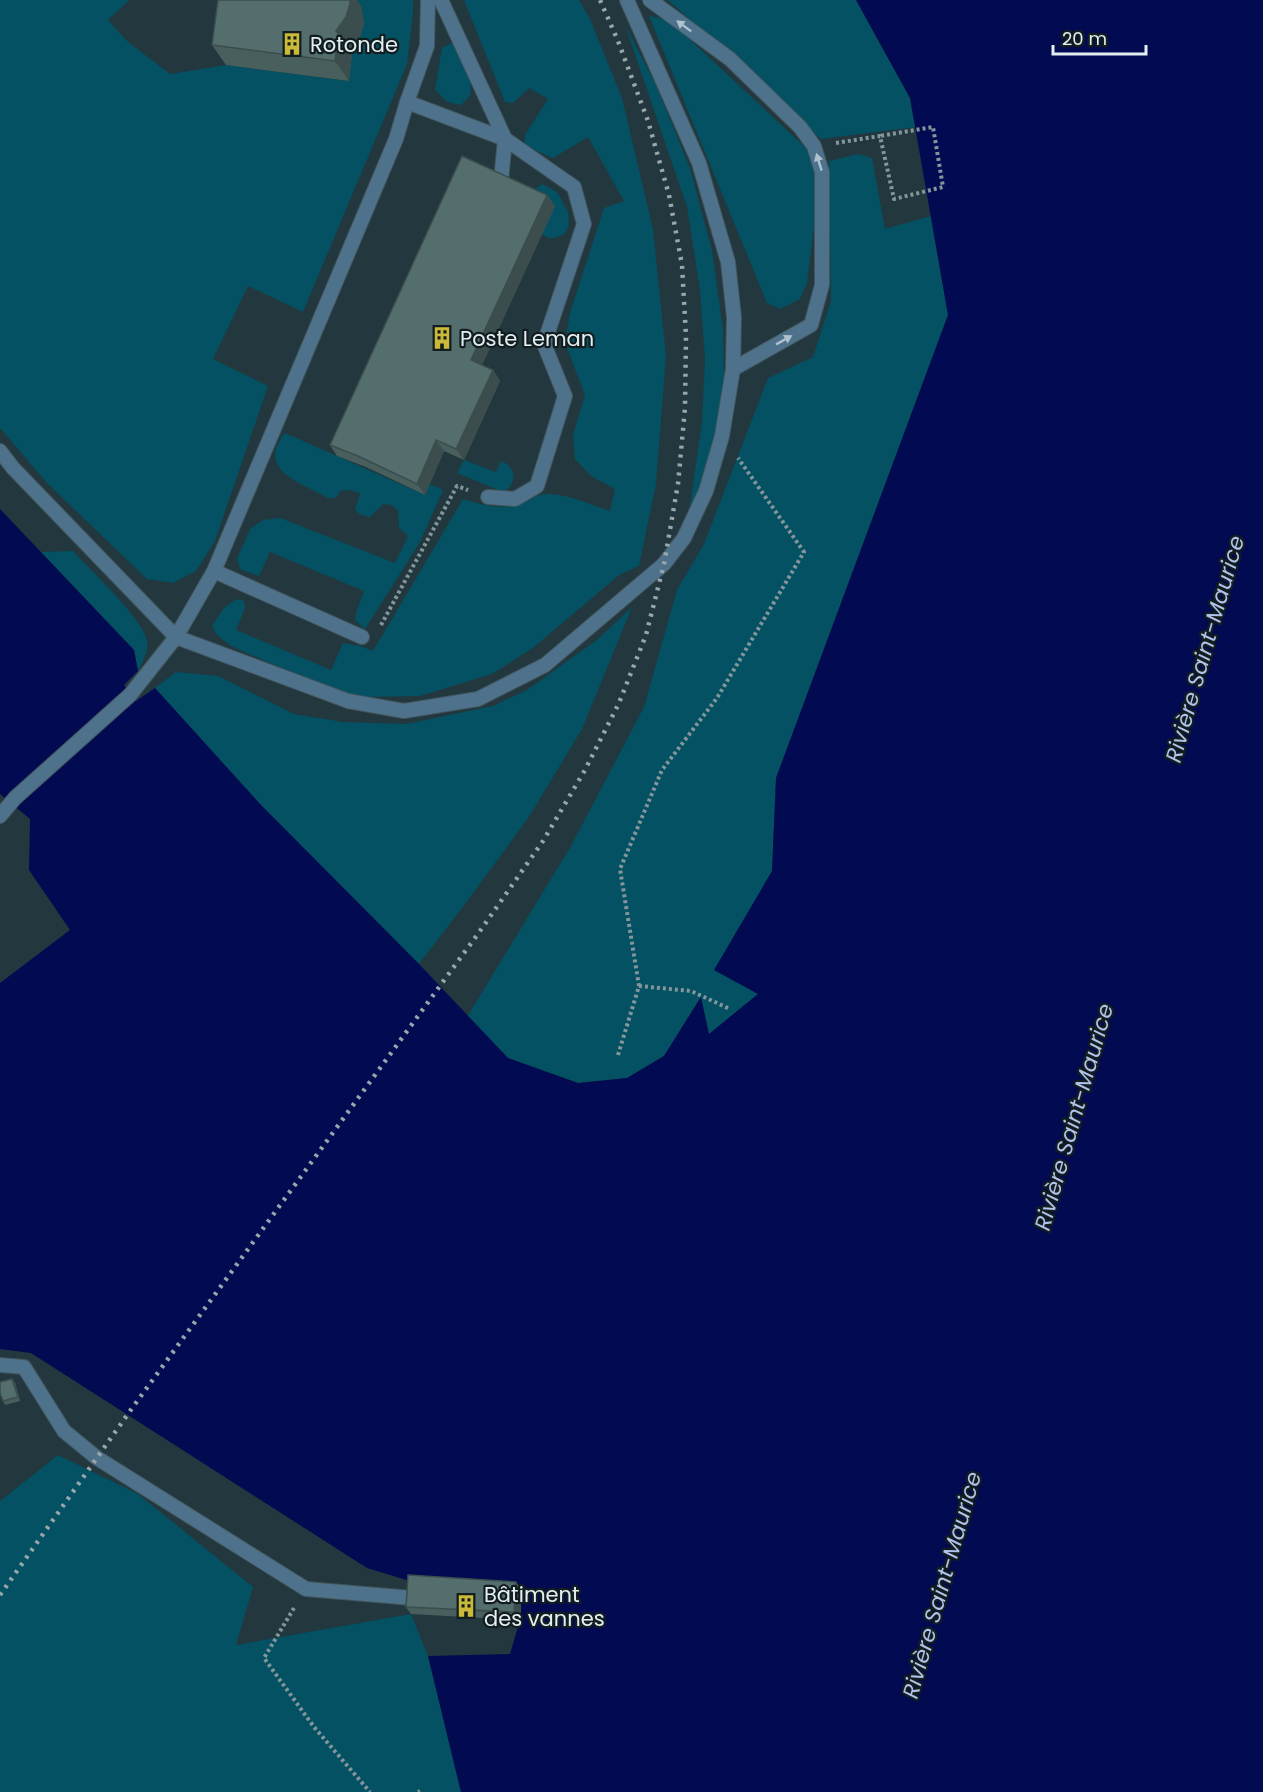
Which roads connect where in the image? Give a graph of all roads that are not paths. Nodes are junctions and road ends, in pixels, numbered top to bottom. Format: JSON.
{"nodes":[{"id":1,"x":428,"y":0,"type":"edge"},
{"id":2,"x":441,"y":0,"type":"edge"},
{"id":3,"x":627,"y":0,"type":"edge"},
{"id":4,"x":650,"y":0,"type":"edge"},
{"id":5,"x":407,"y":102,"type":"junction"},
{"id":6,"x":506,"y":138,"type":"junction"},
{"id":7,"x":501,"y":181,"type":"edge"},
{"id":8,"x":733,"y":369,"type":"junction"},
{"id":9,"x":0,"y":451,"type":"edge"},
{"id":10,"x":488,"y":497,"type":"road end"},
{"id":11,"x":214,"y":571,"type":"junction"},
{"id":12,"x":362,"y":637,"type":"road end"},
{"id":13,"x":176,"y":638,"type":"junction"},
{"id":14,"x":0,"y":816,"type":"edge"},
{"id":15,"x":0,"y":1365,"type":"edge"},
{"id":16,"x":412,"y":1598,"type":"edge"}],
"edges":[{"from":1,"to":5,"type":"lane"},
{"from":2,"to":6,"type":"lane"},
{"from":3,"to":8,"type":"lane"},
{"from":8,"to":4,"type":"lane","one_way":true},
{"from":5,"to":6,"type":"lane"},
{"from":5,"to":11,"type":"lane"},
{"from":6,"to":7,"type":"lane"},
{"from":6,"to":10,"type":"lane"},
{"from":8,"to":13,"type":"lane"},
{"from":9,"to":13,"type":"lane"},
{"from":11,"to":12,"type":"lane"},
{"from":11,"to":13,"type":"lane"},
{"from":13,"to":14,"type":"lane"},
{"from":15,"to":16,"type":"lane"}]}
